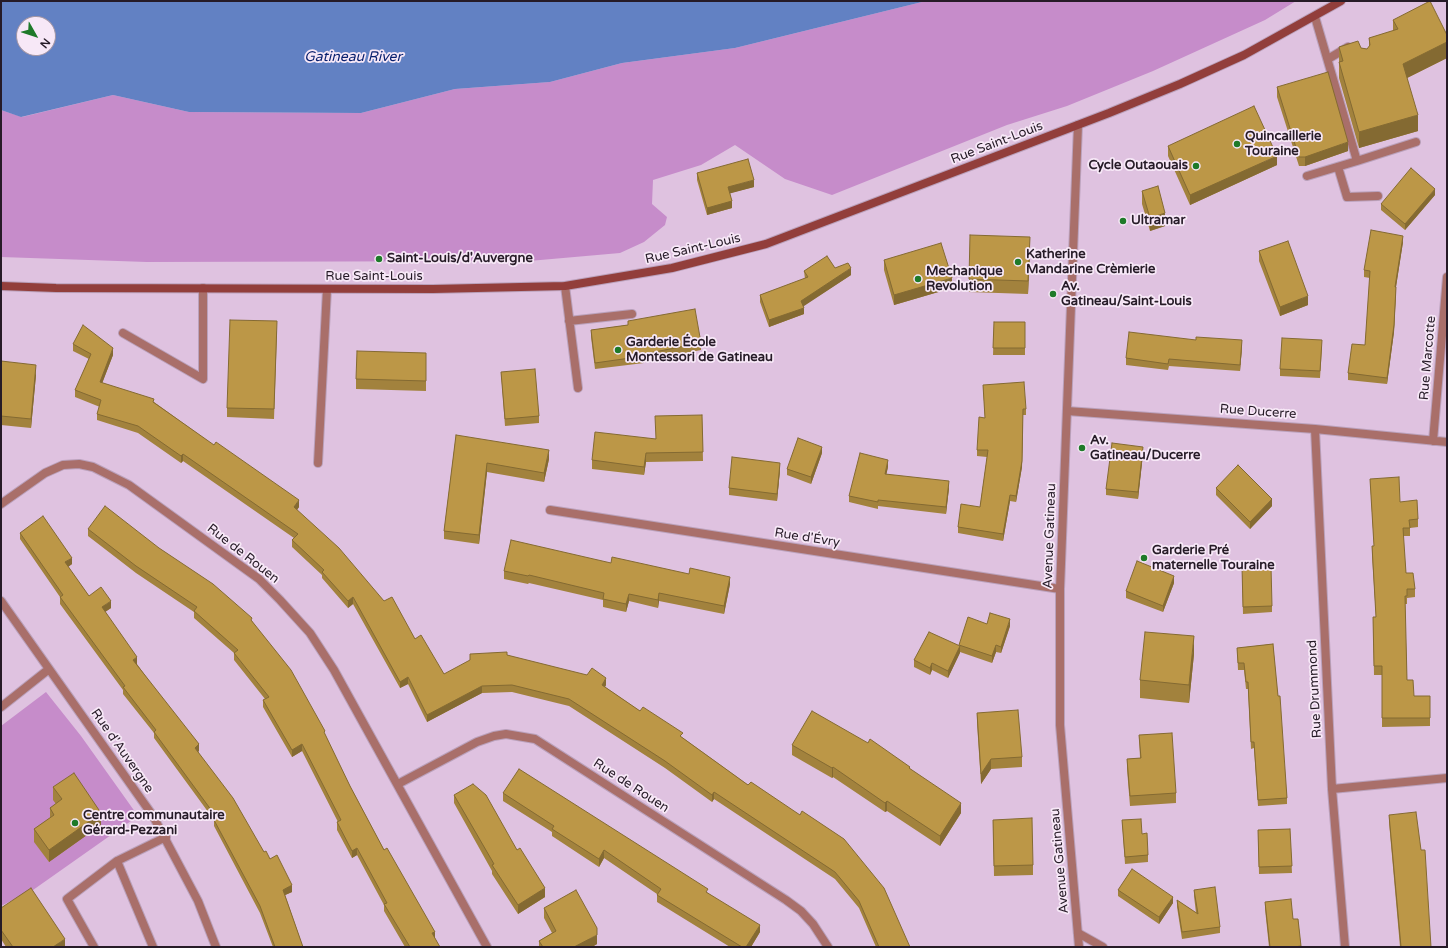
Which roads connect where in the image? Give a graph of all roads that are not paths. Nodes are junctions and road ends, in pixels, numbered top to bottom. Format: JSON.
{"nodes":[{"id":1,"x":1341,"y":1,"type":"edge"},
{"id":2,"x":1315,"y":17,"type":"junction"},
{"id":3,"x":1358,"y":46,"type":"edge"},
{"id":4,"x":1328,"y":59,"type":"junction"},
{"id":5,"x":1078,"y":125,"type":"junction"},
{"id":6,"x":1416,"y":142,"type":"dead end"},
{"id":7,"x":1357,"y":161,"type":"junction"},
{"id":8,"x":1338,"y":167,"type":"junction"},
{"id":9,"x":1307,"y":176,"type":"dead end"},
{"id":10,"x":1378,"y":196,"type":"dead end"},
{"id":11,"x":1447,"y":277,"type":"edge"},
{"id":12,"x":1,"y":286,"type":"edge"},
{"id":13,"x":565,"y":286,"type":"junction"},
{"id":14,"x":203,"y":288,"type":"junction"},
{"id":15,"x":327,"y":289,"type":"junction"},
{"id":16,"x":632,"y":314,"type":"dead end"},
{"id":17,"x":569,"y":321,"type":"junction"},
{"id":18,"x":123,"y":333,"type":"dead end"},
{"id":19,"x":578,"y":388,"type":"dead end"},
{"id":20,"x":1067,"y":411,"type":"junction"},
{"id":21,"x":1315,"y":429,"type":"junction"},
{"id":22,"x":1433,"y":441,"type":"junction"},
{"id":23,"x":1447,"y":442,"type":"edge"},
{"id":24,"x":318,"y":463,"type":"dead end"},
{"id":25,"x":1,"y":504,"type":"edge"},
{"id":26,"x":550,"y":510,"type":"dead end"},
{"id":27,"x":1060,"y":590,"type":"junction"},
{"id":28,"x":1,"y":601,"type":"edge"},
{"id":29,"x":49,"y":669,"type":"junction"},
{"id":30,"x":1,"y":707,"type":"edge"},
{"id":31,"x":1447,"y":778,"type":"edge"},
{"id":32,"x":398,"y":784,"type":"junction"},
{"id":33,"x":1332,"y":789,"type":"junction"},
{"id":34,"x":166,"y":837,"type":"junction"},
{"id":35,"x":117,"y":861,"type":"junction"},
{"id":36,"x":1078,"y":933,"type":"junction"},
{"id":37,"x":94,"y":947,"type":"edge"},
{"id":38,"x":153,"y":947,"type":"edge"},
{"id":39,"x":216,"y":947,"type":"edge"},
{"id":40,"x":487,"y":947,"type":"edge"},
{"id":41,"x":828,"y":947,"type":"edge"},
{"id":42,"x":1079,"y":947,"type":"edge"},
{"id":43,"x":1103,"y":947,"type":"edge"},
{"id":44,"x":1344,"y":947,"type":"edge"}],
"edges":[{"from":1,"to":2,"type":"main road","name":"Rue Saint-Louis"},
{"from":2,"to":4,"type":"street"},
{"from":2,"to":5,"type":"main road","name":"Rue Saint-Louis"},
{"from":3,"to":4,"type":"street"},
{"from":4,"to":7,"type":"street"},
{"from":5,"to":13,"type":"main road","name":"Rue Saint-Louis"},
{"from":5,"to":20,"type":"street","name":"Avenue Gatineau"},
{"from":6,"to":7,"type":"street"},
{"from":7,"to":8,"type":"street"},
{"from":8,"to":9,"type":"street"},
{"from":8,"to":10,"type":"street"},
{"from":11,"to":22,"type":"street","name":"Rue Marcotte"},
{"from":12,"to":14,"type":"main road","name":"Rue Saint-Louis"},
{"from":13,"to":15,"type":"main road","name":"Rue Saint-Louis"},
{"from":13,"to":17,"type":"street"},
{"from":14,"to":15,"type":"main road","name":"Rue Saint-Louis"},
{"from":14,"to":18,"type":"street"},
{"from":15,"to":24,"type":"street"},
{"from":16,"to":17,"type":"street"},
{"from":17,"to":19,"type":"street"},
{"from":20,"to":21,"type":"street","name":"Rue Ducerre"},
{"from":20,"to":27,"type":"street","name":"Avenue Gatineau"},
{"from":21,"to":22,"type":"street","name":"Rue Ducerre"},
{"from":21,"to":33,"type":"street","name":"Rue Drummond"},
{"from":22,"to":23,"type":"street","name":"Rue Ducerre"},
{"from":25,"to":32,"type":"street","name":"Rue de Rouen"},
{"from":26,"to":27,"type":"street","name":"Rue d'Évry"},
{"from":27,"to":36,"type":"street","name":"Avenue Gatineau"},
{"from":28,"to":29,"type":"street","name":"Rue d'Auvergne"},
{"from":29,"to":30,"type":"street"},
{"from":29,"to":34,"type":"street","name":"Rue d'Auvergne"},
{"from":31,"to":33,"type":"street"},
{"from":32,"to":40,"type":"street","name":"Rue de Rouen"},
{"from":32,"to":41,"type":"street","name":"Rue de Rouen"},
{"from":33,"to":44,"type":"street","name":"Rue Drummond"},
{"from":34,"to":35,"type":"street"},
{"from":34,"to":39,"type":"street","name":"Rue d'Auvergne"},
{"from":35,"to":37,"type":"street"},
{"from":35,"to":38,"type":"street"},
{"from":36,"to":42,"type":"street","name":"Avenue Gatineau"},
{"from":36,"to":43,"type":"street"}]}
